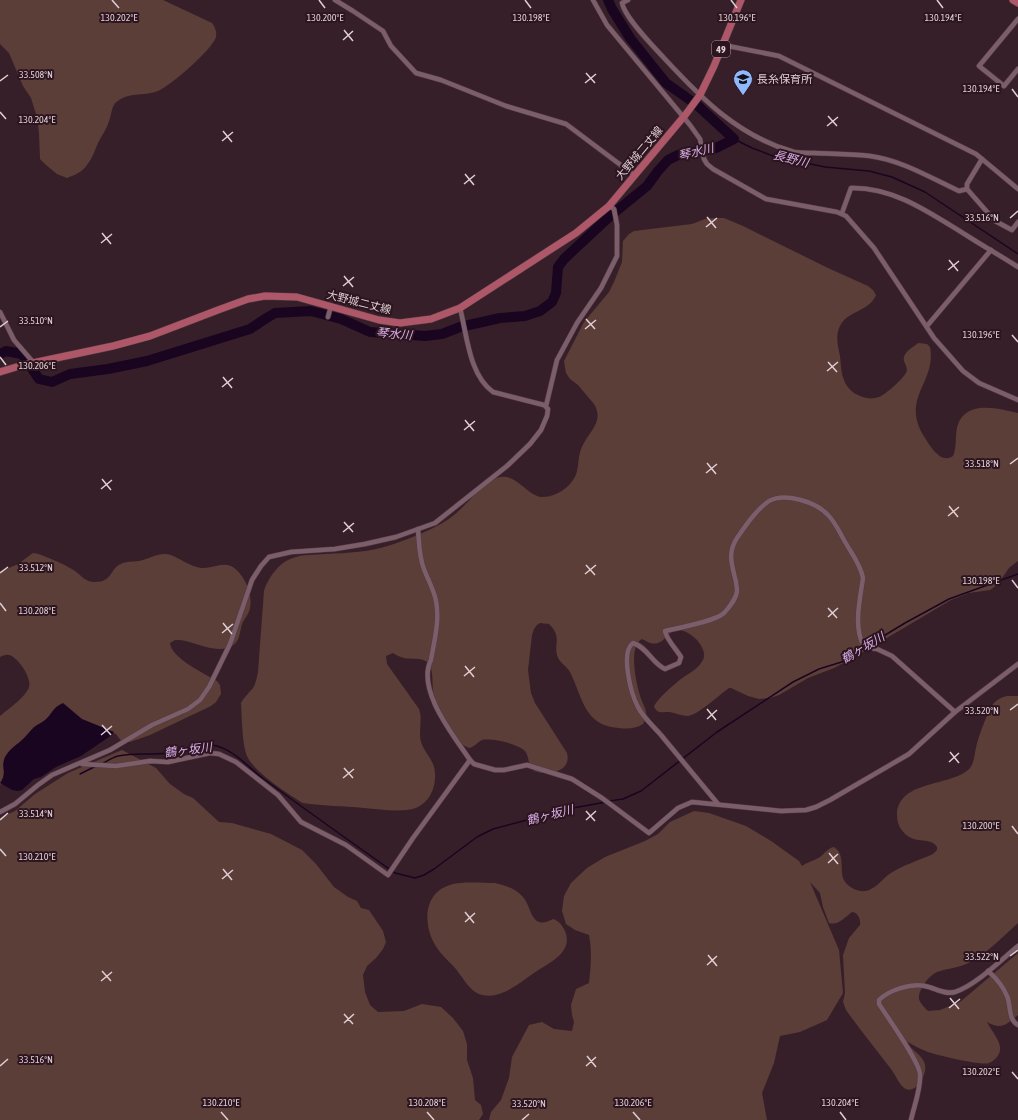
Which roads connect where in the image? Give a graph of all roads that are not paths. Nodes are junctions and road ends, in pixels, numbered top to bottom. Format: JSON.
{"nodes":[{"id":1,"x":334,"y":0,"type":"edge"},
{"id":2,"x":593,"y":0,"type":"edge"},
{"id":3,"x":628,"y":0,"type":"edge"},
{"id":4,"x":740,"y":0,"type":"edge"},
{"id":5,"x":1013,"y":0,"type":"edge"},
{"id":6,"x":1018,"y":3,"type":"edge"},
{"id":7,"x":1018,"y":19,"type":"edge"},
{"id":8,"x":723,"y":45,"type":"junction"},
{"id":9,"x":1018,"y":69,"type":"edge"},
{"id":10,"x":699,"y":95,"type":"junction"},
{"id":11,"x":685,"y":116,"type":"junction"},
{"id":12,"x":982,"y":159,"type":"junction"},
{"id":13,"x":634,"y":175,"type":"junction"},
{"id":14,"x":967,"y":189,"type":"junction"},
{"id":15,"x":1018,"y":189,"type":"edge"},
{"id":16,"x":611,"y":208,"type":"junction"},
{"id":17,"x":842,"y":213,"type":"junction"},
{"id":18,"x":1018,"y":222,"type":"edge"},
{"id":19,"x":991,"y":250,"type":"junction"},
{"id":20,"x":1018,"y":267,"type":"edge"},
{"id":21,"x":460,"y":308,"type":"junction"},
{"id":22,"x":0,"y":312,"type":"edge"},
{"id":23,"x":927,"y":326,"type":"junction"},
{"id":24,"x":33,"y":362,"type":"junction"},
{"id":25,"x":0,"y":372,"type":"edge"},
{"id":26,"x":1018,"y":400,"type":"edge"},
{"id":27,"x":546,"y":406,"type":"junction"},
{"id":28,"x":418,"y":529,"type":"junction"},
{"id":29,"x":1018,"y":664,"type":"edge"},
{"id":30,"x":955,"y":712,"type":"junction"},
{"id":31,"x":470,"y":760,"type":"junction"},
{"id":32,"x":80,"y":763,"type":"junction"},
{"id":33,"x":718,"y":804,"type":"junction"},
{"id":34,"x":0,"y":812,"type":"edge"},
{"id":35,"x":1018,"y":946,"type":"edge"},
{"id":36,"x":988,"y":971,"type":"junction"},
{"id":37,"x":1018,"y":1025,"type":"edge"},
{"id":38,"x":911,"y":1120,"type":"edge"}],
"edges":[{"from":1,"to":13,"type":"street"},
{"from":2,"to":11,"type":"street"},
{"from":3,"to":10,"type":"street"},
{"from":4,"to":8,"type":"main road","number":"49"},
{"from":5,"to":6,"type":"main road"},
{"from":7,"to":9,"type":"street"},
{"from":8,"to":10,"type":"main road","number":"49"},
{"from":8,"to":12,"type":"street"},
{"from":10,"to":11,"type":"main road","number":"49"},
{"from":10,"to":14,"type":"street"},
{"from":11,"to":13,"type":"main road","name":"大野城二丈線","number":"49"},
{"from":11,"to":17,"type":"street"},
{"from":12,"to":14,"type":"street"},
{"from":12,"to":15,"type":"street"},
{"from":13,"to":16,"type":"main road","name":"大野城二丈線","number":"49"},
{"from":14,"to":18,"type":"street"},
{"from":16,"to":21,"type":"main road","name":"大野城二丈線","number":"49"},
{"from":16,"to":27,"type":"street"},
{"from":17,"to":19,"type":"street"},
{"from":17,"to":23,"type":"street"},
{"from":19,"to":20,"type":"street"},
{"from":19,"to":23,"type":"street"},
{"from":21,"to":24,"type":"main road","name":"大野城二丈線","number":"49"},
{"from":21,"to":27,"type":"street"},
{"from":22,"to":24,"type":"street"},
{"from":23,"to":26,"type":"street"},
{"from":24,"to":25,"type":"main road","number":"49"},
{"from":27,"to":28,"type":"street"},
{"from":28,"to":31,"type":"street"},
{"from":28,"to":32,"type":"street"},
{"from":29,"to":30,"type":"street"},
{"from":30,"to":33,"type":"street"},
{"from":30,"to":33,"type":"street"},
{"from":31,"to":32,"type":"street"},
{"from":31,"to":33,"type":"street"},
{"from":32,"to":34,"type":"street"},
{"from":35,"to":36,"type":"street"},
{"from":36,"to":37,"type":"street"},
{"from":36,"to":38,"type":"street"}]}
